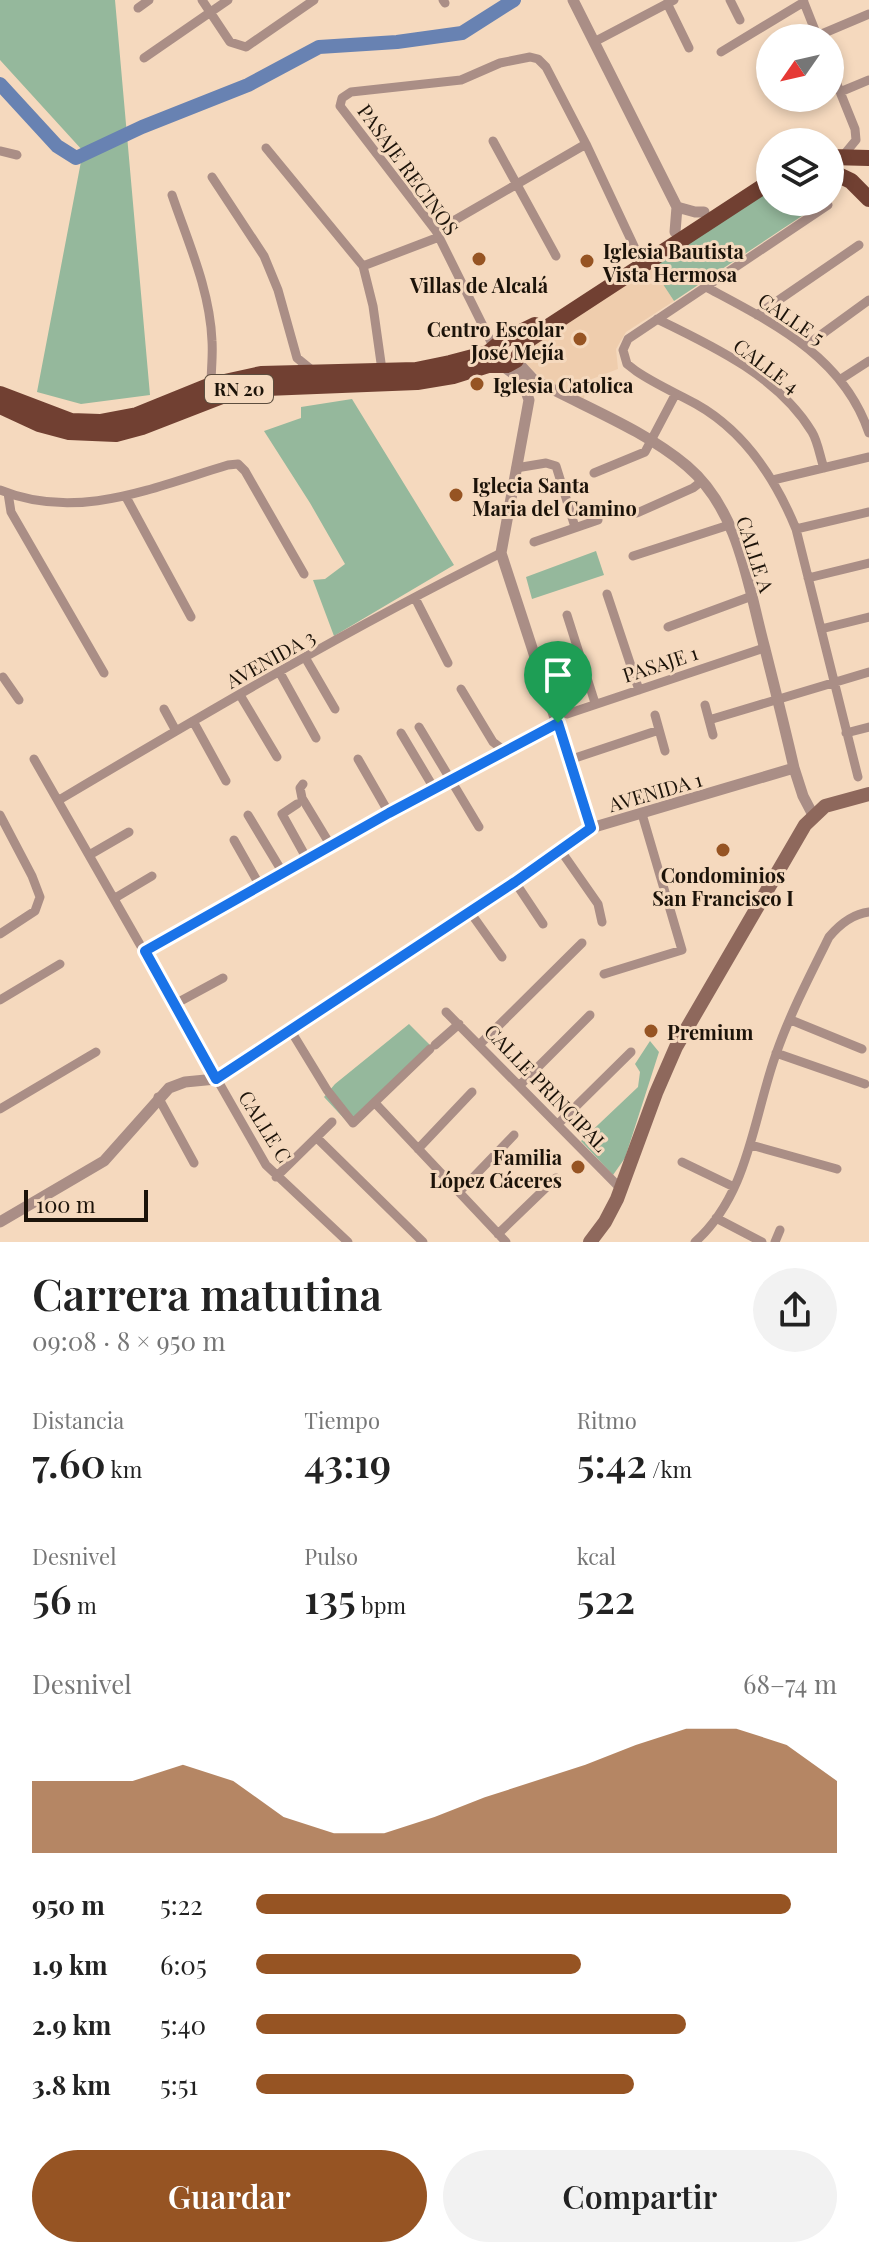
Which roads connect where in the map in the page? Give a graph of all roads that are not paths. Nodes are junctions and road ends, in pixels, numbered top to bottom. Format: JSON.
{"nodes":[{"id":1,"x":149,"y":0,"type":"edge"},
{"id":2,"x":202,"y":0,"type":"edge"},
{"id":3,"x":228,"y":0,"type":"edge"},
{"id":4,"x":314,"y":0,"type":"edge"},
{"id":5,"x":730,"y":0,"type":"edge"},
{"id":6,"x":573,"y":1,"type":"edge"},
{"id":7,"x":803,"y":1,"type":"edge"},
{"id":8,"x":670,"y":2,"type":"edge"},
{"id":9,"x":138,"y":8,"type":"dead end"},
{"id":10,"x":210,"y":13,"type":"junction"},
{"id":11,"x":869,"y":14,"type":"edge"},
{"id":12,"x":740,"y":20,"type":"dead end"},
{"id":13,"x":813,"y":24,"type":"edge"},
{"id":14,"x":844,"y":25,"type":"edge"},
{"id":15,"x":594,"y":42,"type":"junction"},
{"id":16,"x":689,"y":48,"type":"dead end"},
{"id":17,"x":721,"y":52,"type":"dead end"},
{"id":18,"x":144,"y":58,"type":"dead end"},
{"id":19,"x":869,"y":80,"type":"edge"},
{"id":20,"x":844,"y":90,"type":"edge"},
{"id":21,"x":844,"y":103,"type":"edge"},
{"id":22,"x":493,"y":141,"type":"dead end"},
{"id":23,"x":586,"y":144,"type":"junction"},
{"id":24,"x":266,"y":148,"type":"dead end"},
{"id":25,"x":844,"y":150,"type":"edge"},
{"id":26,"x":0,"y":151,"type":"edge"},
{"id":27,"x":17,"y":155,"type":"dead end"},
{"id":28,"x":844,"y":157,"type":"edge"},
{"id":29,"x":869,"y":158,"type":"edge"},
{"id":30,"x":844,"y":176,"type":"edge"},
{"id":31,"x":212,"y":177,"type":"dead end"},
{"id":32,"x":756,"y":180,"type":"edge"},
{"id":33,"x":517,"y":185,"type":"junction"},
{"id":34,"x":756,"y":191,"type":"edge"},
{"id":35,"x":172,"y":195,"type":"dead end"},
{"id":36,"x":869,"y":199,"type":"edge"},
{"id":37,"x":677,"y":207,"type":"junction"},
{"id":38,"x":704,"y":212,"type":"junction"},
{"id":39,"x":812,"y":216,"type":"edge"},
{"id":40,"x":675,"y":232,"type":"junction"},
{"id":41,"x":438,"y":234,"type":"junction"},
{"id":42,"x":859,"y":245,"type":"dead end"},
{"id":43,"x":556,"y":256,"type":"dead end"},
{"id":44,"x":639,"y":257,"type":"junction"},
{"id":45,"x":363,"y":266,"type":"junction"},
{"id":46,"x":706,"y":287,"type":"junction"},
{"id":47,"x":869,"y":300,"type":"edge"},
{"id":48,"x":757,"y":315,"type":"junction"},
{"id":49,"x":657,"y":319,"type":"junction"},
{"id":50,"x":501,"y":343,"type":"junction"},
{"id":51,"x":807,"y":345,"type":"junction"},
{"id":52,"x":519,"y":354,"type":"junction"},
{"id":53,"x":297,"y":358,"type":"junction"},
{"id":54,"x":869,"y":361,"type":"edge"},
{"id":55,"x":503,"y":366,"type":"junction"},
{"id":56,"x":382,"y":370,"type":"junction"},
{"id":57,"x":313,"y":371,"type":"junction"},
{"id":58,"x":275,"y":372,"type":"junction"},
{"id":59,"x":841,"y":379,"type":"junction"},
{"id":60,"x":211,"y":385,"type":"junction"},
{"id":61,"x":546,"y":386,"type":"junction"},
{"id":62,"x":0,"y":394,"type":"edge"},
{"id":63,"x":675,"y":395,"type":"junction"},
{"id":64,"x":529,"y":400,"type":"junction"},
{"id":65,"x":0,"y":406,"type":"edge"},
{"id":66,"x":869,"y":433,"type":"edge"},
{"id":67,"x":651,"y":442,"type":"junction"},
{"id":68,"x":869,"y":457,"type":"edge"},
{"id":69,"x":516,"y":468,"type":"junction"},
{"id":70,"x":824,"y":468,"type":"junction"},
{"id":71,"x":594,"y":473,"type":"dead end"},
{"id":72,"x":773,"y":480,"type":"junction"},
{"id":73,"x":702,"y":481,"type":"junction"},
{"id":74,"x":4,"y":492,"type":"edge"},
{"id":75,"x":126,"y":497,"type":"junction"},
{"id":76,"x":869,"y":512,"type":"edge"},
{"id":77,"x":637,"y":513,"type":"dead end"},
{"id":78,"x":598,"y":520,"type":"dead end"},
{"id":79,"x":729,"y":525,"type":"junction"},
{"id":80,"x":575,"y":527,"type":"junction"},
{"id":81,"x":796,"y":529,"type":"junction"},
{"id":82,"x":534,"y":542,"type":"dead end"},
{"id":83,"x":501,"y":553,"type":"junction"},
{"id":84,"x":633,"y":556,"type":"dead end"},
{"id":85,"x":869,"y":563,"type":"edge"},
{"id":86,"x":304,"y":574,"type":"dead end"},
{"id":87,"x":808,"y":578,"type":"junction"},
{"id":88,"x":607,"y":594,"type":"dead end"},
{"id":89,"x":752,"y":596,"type":"junction"},
{"id":90,"x":415,"y":598,"type":"junction"},
{"id":91,"x":567,"y":615,"type":"dead end"},
{"id":92,"x":191,"y":617,"type":"dead end"},
{"id":93,"x":869,"y":617,"type":"edge"},
{"id":94,"x":668,"y":627,"type":"dead end"},
{"id":95,"x":821,"y":629,"type":"junction"},
{"id":96,"x":764,"y":648,"type":"junction"},
{"id":97,"x":306,"y":659,"type":"junction"},
{"id":98,"x":448,"y":663,"type":"dead end"},
{"id":99,"x":869,"y":672,"type":"edge"},
{"id":100,"x":104,"y":673,"type":"dead end"},
{"id":101,"x":280,"y":673,"type":"junction"},
{"id":102,"x":3,"y":677,"type":"dead end"},
{"id":103,"x":834,"y":680,"type":"junction"},
{"id":104,"x":10,"y":687,"type":"junction"},
{"id":105,"x":461,"y":689,"type":"dead end"},
{"id":106,"x":639,"y":690,"type":"junction"},
{"id":107,"x":0,"y":693,"type":"edge"},
{"id":108,"x":240,"y":695,"type":"junction"},
{"id":109,"x":778,"y":697,"type":"junction"},
{"id":110,"x":19,"y":700,"type":"dead end"},
{"id":111,"x":595,"y":703,"type":"junction"},
{"id":112,"x":705,"y":705,"type":"dead end"},
{"id":113,"x":164,"y":709,"type":"dead end"},
{"id":114,"x":335,"y":709,"type":"dead end"},
{"id":115,"x":567,"y":714,"type":"dead end"},
{"id":116,"x":655,"y":715,"type":"dead end"},
{"id":117,"x":709,"y":720,"type":"junction"},
{"id":118,"x":193,"y":721,"type":"junction"},
{"id":119,"x":558,"y":723,"type":"junction"},
{"id":120,"x":419,"y":727,"type":"dead end"},
{"id":121,"x":869,"y":727,"type":"edge"},
{"id":122,"x":659,"y":730,"type":"junction"},
{"id":123,"x":176,"y":731,"type":"junction"},
{"id":124,"x":401,"y":733,"type":"dead end"},
{"id":125,"x":846,"y":733,"type":"junction"},
{"id":126,"x":713,"y":735,"type":"dead end"},
{"id":127,"x":316,"y":738,"type":"dead end"},
{"id":128,"x":665,"y":751,"type":"dead end"},
{"id":129,"x":506,"y":752,"type":"junction"},
{"id":130,"x":277,"y":757,"type":"dead end"},
{"id":131,"x":34,"y":759,"type":"dead end"},
{"id":132,"x":358,"y":759,"type":"dead end"},
{"id":133,"x":569,"y":760,"type":"junction"},
{"id":134,"x":794,"y":768,"type":"junction"},
{"id":135,"x":858,"y":777,"type":"dead end"},
{"id":136,"x":226,"y":781,"type":"dead end"},
{"id":137,"x":451,"y":781,"type":"junction"},
{"id":138,"x":303,"y":784,"type":"dead end"},
{"id":139,"x":435,"y":790,"type":"junction"},
{"id":140,"x":869,"y":794,"type":"edge"},
{"id":141,"x":59,"y":800,"type":"junction"},
{"id":142,"x":297,"y":804,"type":"dead end"},
{"id":143,"x":389,"y":813,"type":"junction"},
{"id":144,"x":642,"y":814,"type":"junction"},
{"id":145,"x":0,"y":815,"type":"edge"},
{"id":146,"x":248,"y":815,"type":"dead end"},
{"id":147,"x":813,"y":815,"type":"junction"},
{"id":148,"x":479,"y":827,"type":"dead end"},
{"id":149,"x":591,"y":828,"type":"junction"},
{"id":150,"x":129,"y":832,"type":"dead end"},
{"id":151,"x":234,"y":840,"type":"dead end"},
{"id":152,"x":331,"y":846,"type":"junction"},
{"id":153,"x":561,"y":851,"type":"junction"},
{"id":154,"x":91,"y":854,"type":"junction"},
{"id":155,"x":307,"y":859,"type":"junction"},
{"id":156,"x":283,"y":873,"type":"junction"},
{"id":157,"x":152,"y":876,"type":"dead end"},
{"id":158,"x":515,"y":882,"type":"junction"},
{"id":159,"x":260,"y":886,"type":"junction"},
{"id":160,"x":115,"y":898,"type":"junction"},
{"id":161,"x":470,"y":912,"type":"junction"},
{"id":162,"x":869,"y":912,"type":"edge"},
{"id":163,"x":602,"y":922,"type":"dead end"},
{"id":164,"x":543,"y":924,"type":"dead end"},
{"id":165,"x":0,"y":934,"type":"edge"},
{"id":166,"x":582,"y":943,"type":"dead end"},
{"id":167,"x":145,"y":951,"type":"junction"},
{"id":168,"x":502,"y":957,"type":"dead end"},
{"id":169,"x":60,"y":964,"type":"dead end"},
{"id":170,"x":604,"y":974,"type":"dead end"},
{"id":171,"x":223,"y":978,"type":"dead end"},
{"id":172,"x":0,"y":1000,"type":"edge"},
{"id":173,"x":175,"y":1004,"type":"junction"},
{"id":174,"x":446,"y":1012,"type":"dead end"},
{"id":175,"x":590,"y":1015,"type":"dead end"},
{"id":176,"x":791,"y":1020,"type":"junction"},
{"id":177,"x":459,"y":1024,"type":"junction"},
{"id":178,"x":291,"y":1031,"type":"junction"},
{"id":179,"x":480,"y":1044,"type":"junction"},
{"id":180,"x":862,"y":1049,"type":"dead end"},
{"id":181,"x":96,"y":1052,"type":"dead end"},
{"id":182,"x":631,"y":1052,"type":"dead end"},
{"id":183,"x":776,"y":1053,"type":"junction"},
{"id":184,"x":216,"y":1079,"type":"junction"},
{"id":185,"x":865,"y":1084,"type":"dead end"},
{"id":186,"x":520,"y":1085,"type":"junction"},
{"id":187,"x":472,"y":1092,"type":"dead end"},
{"id":188,"x":158,"y":1097,"type":"junction"},
{"id":189,"x":375,"y":1103,"type":"junction"},
{"id":190,"x":0,"y":1109,"type":"edge"},
{"id":191,"x":332,"y":1122,"type":"dead end"},
{"id":192,"x":558,"y":1124,"type":"junction"},
{"id":193,"x":514,"y":1135,"type":"dead end"},
{"id":194,"x":317,"y":1138,"type":"junction"},
{"id":195,"x":751,"y":1145,"type":"junction"},
{"id":196,"x":418,"y":1149,"type":"junction"},
{"id":197,"x":682,"y":1162,"type":"dead end"},
{"id":198,"x":194,"y":1163,"type":"dead end"},
{"id":199,"x":837,"y":1169,"type":"dead end"},
{"id":200,"x":276,"y":1177,"type":"junction"},
{"id":201,"x":556,"y":1178,"type":"dead end"},
{"id":202,"x":734,"y":1187,"type":"junction"},
{"id":203,"x":621,"y":1189,"type":"junction"},
{"id":204,"x":459,"y":1192,"type":"junction"},
{"id":205,"x":716,"y":1218,"type":"junction"},
{"id":206,"x":0,"y":1222,"type":"edge"},
{"id":207,"x":780,"y":1230,"type":"dead end"},
{"id":208,"x":502,"y":1238,"type":"edge"},
{"id":209,"x":348,"y":1242,"type":"edge"},
{"id":210,"x":423,"y":1242,"type":"edge"},
{"id":211,"x":590,"y":1242,"type":"edge"},
{"id":212,"x":695,"y":1242,"type":"edge"},
{"id":213,"x":762,"y":1242,"type":"edge"},
{"id":214,"x":775,"y":1242,"type":"edge"}],
"edges":[{"from":1,"to":9,"type":"street"},
{"from":2,"to":10,"type":"street"},
{"from":3,"to":10,"type":"street"},
{"from":4,"to":10,"type":"street"},
{"from":5,"to":12,"type":"street"},
{"from":6,"to":15,"type":"street"},
{"from":7,"to":13,"type":"street"},
{"from":7,"to":17,"type":"street"},
{"from":8,"to":15,"type":"street"},
{"from":8,"to":16,"type":"street"},
{"from":10,"to":18,"type":"street"},
{"from":11,"to":14,"type":"street"},
{"from":15,"to":37,"type":"street"},
{"from":19,"to":20,"type":"street"},
{"from":21,"to":25,"type":"street"},
{"from":22,"to":33,"type":"street"},
{"from":23,"to":33,"type":"street"},
{"from":23,"to":41,"type":"street","name":"PASAJE RECINOS"},
{"from":23,"to":44,"type":"street"},
{"from":24,"to":45,"type":"street"},
{"from":26,"to":27,"type":"street"},
{"from":28,"to":29,"type":"highway"},
{"from":30,"to":36,"type":"highway"},
{"from":31,"to":53,"type":"street"},
{"from":32,"to":38,"type":"highway","number":"RN 20"},
{"from":33,"to":41,"type":"street"},
{"from":33,"to":43,"type":"street"},
{"from":34,"to":52,"type":"highway","number":"RN 20"},
{"from":35,"to":60,"type":"street"},
{"from":37,"to":38,"type":"street"},
{"from":37,"to":40,"type":"street"},
{"from":38,"to":40,"type":"highway","number":"RN 20"},
{"from":39,"to":46,"type":"street"},
{"from":40,"to":44,"type":"highway","number":"RN 20"},
{"from":41,"to":45,"type":"street"},
{"from":41,"to":50,"type":"street","name":"PASAJE RECINOS"},
{"from":42,"to":48,"type":"street"},
{"from":44,"to":50,"type":"highway","number":"RN 20"},
{"from":45,"to":56,"type":"street"},
{"from":46,"to":48,"type":"street","name":"CALLE 5"},
{"from":46,"to":49,"type":"street"},
{"from":47,"to":51,"type":"street"},
{"from":48,"to":51,"type":"street","name":"CALLE 5"},
{"from":49,"to":63,"type":"street"},
{"from":49,"to":70,"type":"street","name":"CALLE 4"},
{"from":50,"to":52,"type":"highway"},
{"from":50,"to":55,"type":"highway"},
{"from":50,"to":56,"type":"highway","number":"RN 20"},
{"from":51,"to":59,"type":"street","name":"CALLE 5"},
{"from":52,"to":55,"type":"highway","number":"RN 20"},
{"from":52,"to":61,"type":"street","name":"CALLE A"},
{"from":53,"to":57,"type":"street"},
{"from":53,"to":58,"type":"street"},
{"from":54,"to":59,"type":"street"},
{"from":55,"to":64,"type":"street"},
{"from":55,"to":65,"type":"highway","number":"RN 20"},
{"from":56,"to":57,"type":"highway","number":"RN 20"},
{"from":57,"to":58,"type":"highway","number":"RN 20"},
{"from":58,"to":60,"type":"highway","number":"RN 20"},
{"from":59,"to":66,"type":"street","name":"CALLE 5"},
{"from":60,"to":62,"type":"highway","number":"RN 20"},
{"from":61,"to":64,"type":"street"},
{"from":61,"to":67,"type":"street","name":"CALLE A"},
{"from":63,"to":67,"type":"street"},
{"from":63,"to":72,"type":"street"},
{"from":64,"to":69,"type":"street"},
{"from":67,"to":71,"type":"street"},
{"from":67,"to":73,"type":"street","name":"CALLE A"},
{"from":68,"to":70,"type":"street"},
{"from":69,"to":80,"type":"street"},
{"from":69,"to":83,"type":"street"},
{"from":70,"to":72,"type":"street"},
{"from":72,"to":81,"type":"street"},
{"from":73,"to":77,"type":"street"},
{"from":73,"to":79,"type":"street","name":"CALLE A"},
{"from":74,"to":75,"type":"street"},
{"from":74,"to":100,"type":"street"},
{"from":75,"to":86,"type":"street"},
{"from":75,"to":92,"type":"street"},
{"from":76,"to":81,"type":"street"},
{"from":78,"to":80,"type":"street"},
{"from":79,"to":84,"type":"street"},
{"from":79,"to":89,"type":"street","name":"CALLE A"},
{"from":80,"to":82,"type":"street"},
{"from":81,"to":87,"type":"street"},
{"from":83,"to":90,"type":"street","name":"AVENIDA 3"},
{"from":83,"to":119,"type":"street"},
{"from":85,"to":87,"type":"street"},
{"from":87,"to":95,"type":"street"},
{"from":88,"to":106,"type":"street"},
{"from":89,"to":94,"type":"street"},
{"from":89,"to":96,"type":"street","name":"CALLE A"},
{"from":90,"to":97,"type":"street","name":"AVENIDA 3"},
{"from":90,"to":98,"type":"street"},
{"from":91,"to":111,"type":"street"},
{"from":93,"to":95,"type":"street"},
{"from":95,"to":103,"type":"street"},
{"from":96,"to":106,"type":"street","name":"PASAJE 1"},
{"from":96,"to":109,"type":"street","name":"CALLE A"},
{"from":97,"to":101,"type":"street","name":"AVENIDA 3"},
{"from":97,"to":114,"type":"street"},
{"from":99,"to":103,"type":"street"},
{"from":101,"to":108,"type":"street","name":"AVENIDA 3"},
{"from":101,"to":127,"type":"street"},
{"from":102,"to":104,"type":"street"},
{"from":103,"to":109,"type":"street"},
{"from":103,"to":125,"type":"street"},
{"from":104,"to":107,"type":"street"},
{"from":104,"to":110,"type":"street"},
{"from":105,"to":129,"type":"street"},
{"from":106,"to":111,"type":"street","name":"PASAJE 1"},
{"from":108,"to":118,"type":"street","name":"AVENIDA 3"},
{"from":108,"to":130,"type":"street"},
{"from":109,"to":117,"type":"street"},
{"from":109,"to":134,"type":"street","name":"CALLE A"},
{"from":111,"to":115,"type":"street","name":"PASAJE 1"},
{"from":112,"to":117,"type":"street"},
{"from":113,"to":123,"type":"street"},
{"from":116,"to":122,"type":"street"},
{"from":117,"to":126,"type":"street"},
{"from":118,"to":123,"type":"street","name":"AVENIDA 3"},
{"from":118,"to":136,"type":"street"},
{"from":119,"to":129,"type":"street"},
{"from":119,"to":133,"type":"street"},
{"from":120,"to":137,"type":"street"},
{"from":121,"to":125,"type":"street"},
{"from":122,"to":128,"type":"street"},
{"from":122,"to":133,"type":"street"},
{"from":123,"to":141,"type":"street","name":"AVENIDA 3"},
{"from":124,"to":139,"type":"street"},
{"from":125,"to":135,"type":"street"},
{"from":129,"to":137,"type":"street"},
{"from":131,"to":141,"type":"street","name":"CALLE C"},
{"from":132,"to":143,"type":"street"},
{"from":133,"to":149,"type":"street"},
{"from":134,"to":144,"type":"street","name":"AVENIDA 1"},
{"from":134,"to":147,"type":"street","name":"CALLE A"},
{"from":137,"to":139,"type":"street"},
{"from":137,"to":148,"type":"street"},
{"from":138,"to":152,"type":"street"},
{"from":139,"to":143,"type":"street"},
{"from":140,"to":147,"type":"main road"},
{"from":141,"to":154,"type":"street","name":"CALLE C"},
{"from":142,"to":155,"type":"street"},
{"from":143,"to":152,"type":"street"},
{"from":144,"to":149,"type":"street","name":"AVENIDA 1"},
{"from":144,"to":170,"type":"street"},
{"from":145,"to":165,"type":"street"},
{"from":146,"to":156,"type":"street"},
{"from":147,"to":203,"type":"main road"},
{"from":149,"to":153,"type":"street","name":"AVENIDA 1"},
{"from":150,"to":154,"type":"street"},
{"from":151,"to":159,"type":"street"},
{"from":152,"to":155,"type":"street"},
{"from":153,"to":158,"type":"street","name":"AVENIDA 1"},
{"from":153,"to":163,"type":"street"},
{"from":154,"to":160,"type":"street","name":"CALLE C"},
{"from":155,"to":156,"type":"street"},
{"from":156,"to":159,"type":"street"},
{"from":157,"to":160,"type":"street"},
{"from":158,"to":161,"type":"street","name":"AVENIDA 1"},
{"from":158,"to":164,"type":"street"},
{"from":159,"to":167,"type":"street"},
{"from":160,"to":167,"type":"street","name":"CALLE C"},
{"from":161,"to":168,"type":"street"},
{"from":161,"to":178,"type":"street","name":"AVENIDA 1"},
{"from":162,"to":176,"type":"street"},
{"from":166,"to":179,"type":"street"},
{"from":167,"to":173,"type":"street","name":"CALLE C"},
{"from":169,"to":172,"type":"street"},
{"from":171,"to":173,"type":"street"},
{"from":173,"to":184,"type":"street","name":"CALLE C"},
{"from":174,"to":177,"type":"street","name":"CALLE PRINCIPAL"},
{"from":175,"to":186,"type":"street"},
{"from":176,"to":180,"type":"street"},
{"from":176,"to":183,"type":"street"},
{"from":177,"to":179,"type":"street","name":"CALLE PRINCIPAL"},
{"from":177,"to":189,"type":"street"},
{"from":178,"to":184,"type":"street","name":"AVENIDA 1"},
{"from":178,"to":189,"type":"street"},
{"from":179,"to":186,"type":"street","name":"CALLE PRINCIPAL"},
{"from":181,"to":190,"type":"street"},
{"from":182,"to":192,"type":"street"},
{"from":183,"to":185,"type":"street"},
{"from":183,"to":195,"type":"street"},
{"from":184,"to":188,"type":"street"},
{"from":184,"to":200,"type":"street","name":"CALLE C"},
{"from":186,"to":192,"type":"street","name":"CALLE PRINCIPAL"},
{"from":187,"to":196,"type":"street"},
{"from":188,"to":198,"type":"street"},
{"from":188,"to":206,"type":"street"},
{"from":189,"to":196,"type":"street"},
{"from":191,"to":194,"type":"street"},
{"from":192,"to":203,"type":"street","name":"CALLE PRINCIPAL"},
{"from":193,"to":204,"type":"street"},
{"from":194,"to":200,"type":"street"},
{"from":194,"to":210,"type":"street"},
{"from":195,"to":199,"type":"street"},
{"from":195,"to":202,"type":"street"},
{"from":196,"to":204,"type":"street"},
{"from":197,"to":202,"type":"street"},
{"from":200,"to":209,"type":"street","name":"CALLE C"},
{"from":201,"to":208,"type":"street"},
{"from":202,"to":205,"type":"street"},
{"from":203,"to":211,"type":"main road"},
{"from":204,"to":208,"type":"street"},
{"from":205,"to":212,"type":"street"},
{"from":205,"to":213,"type":"street"},
{"from":207,"to":214,"type":"street"}]}
